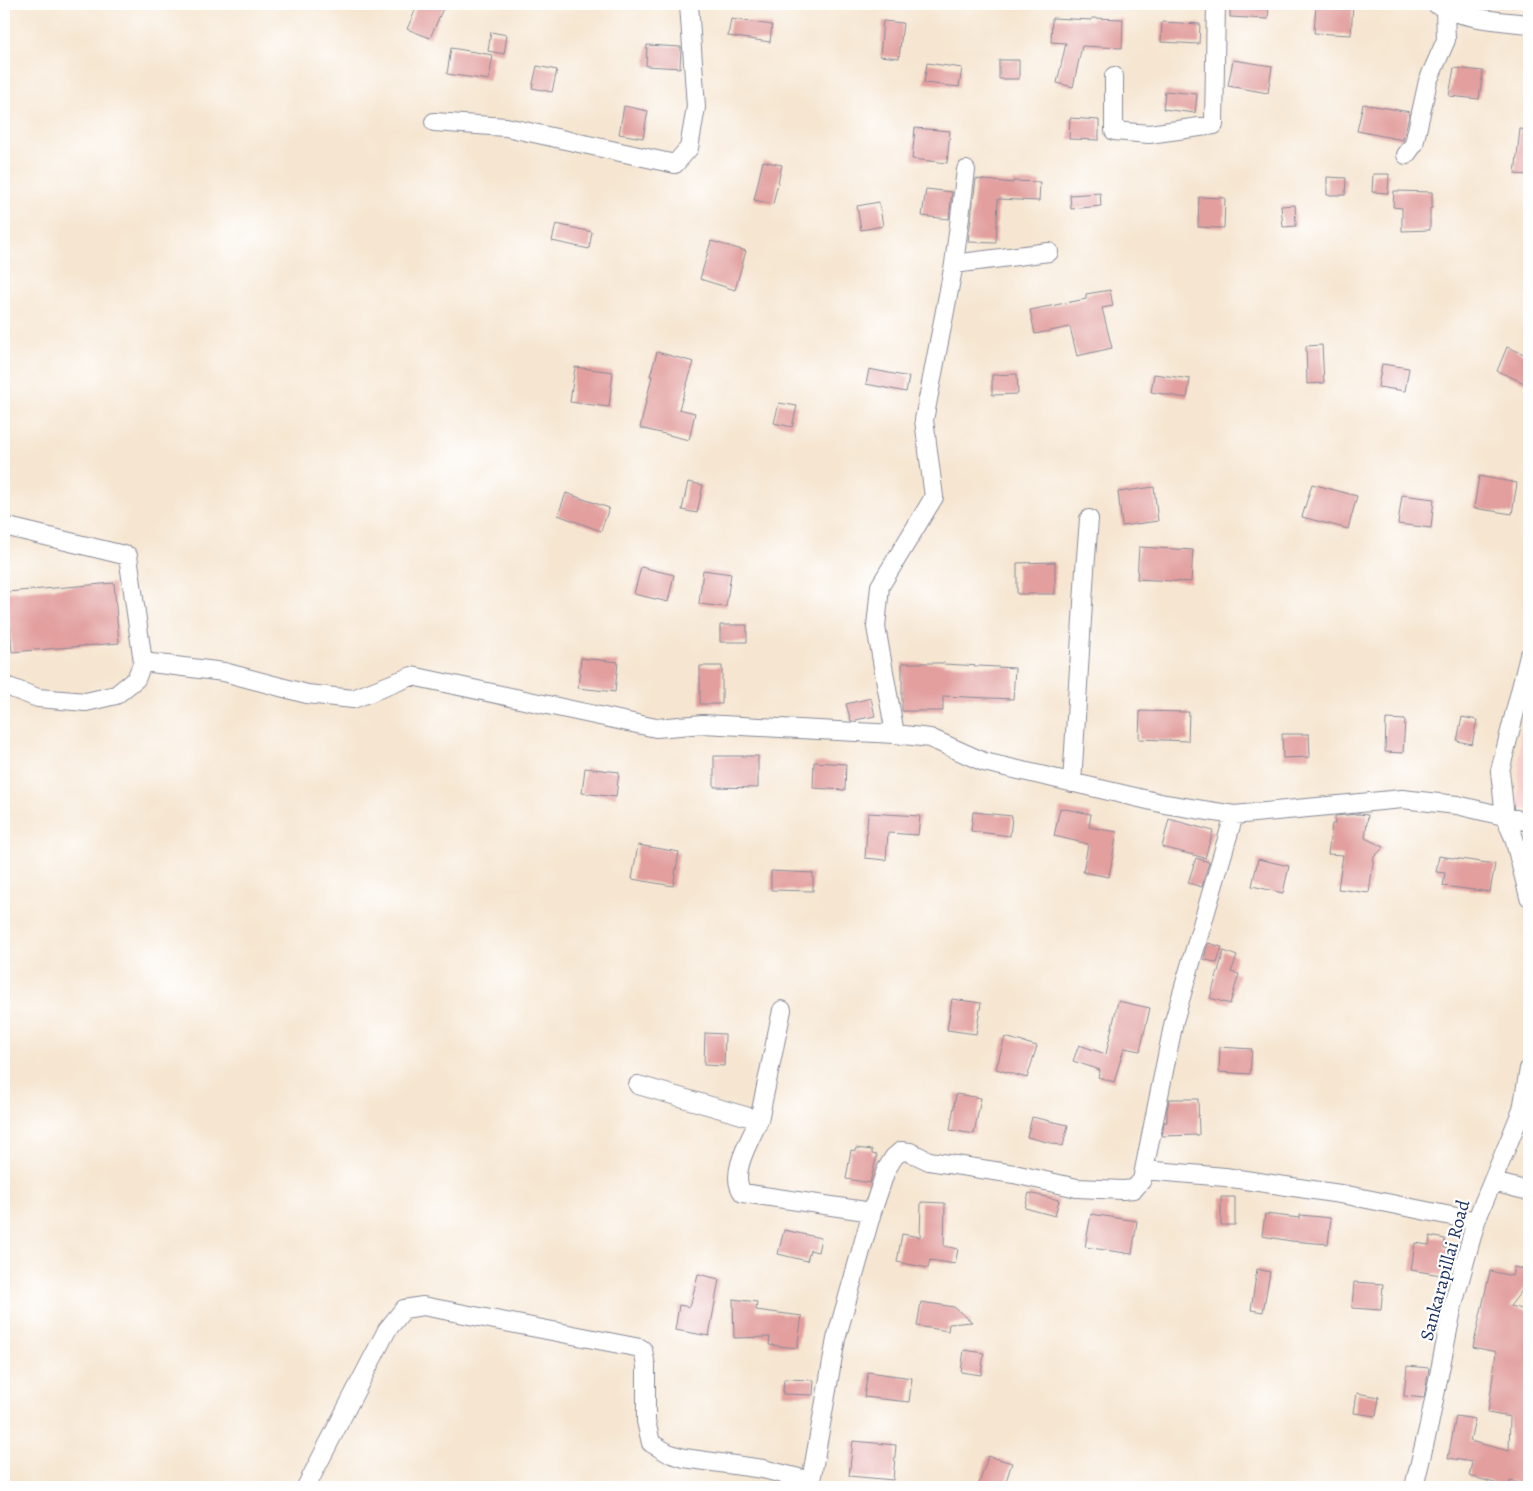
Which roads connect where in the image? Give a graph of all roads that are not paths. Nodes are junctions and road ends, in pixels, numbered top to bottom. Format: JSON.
{"nodes":[{"id":1,"x":689,"y":4,"type":"edge"},
{"id":2,"x":1216,"y":4,"type":"edge"},
{"id":3,"x":1440,"y":7,"type":"edge"},
{"id":4,"x":1529,"y":24,"type":"edge"},
{"id":5,"x":1114,"y":76,"type":"dead end"},
{"id":6,"x":434,"y":122,"type":"dead end"},
{"id":7,"x":1406,"y":155,"type":"dead end"},
{"id":8,"x":966,"y":170,"type":"dead end"},
{"id":9,"x":1049,"y":252,"type":"dead end"},
{"id":10,"x":954,"y":264,"type":"junction"},
{"id":11,"x":1089,"y":519,"type":"dead end"},
{"id":12,"x":4,"y":526,"type":"edge"},
{"id":13,"x":1529,"y":656,"type":"edge"},
{"id":14,"x":142,"y":662,"type":"junction"},
{"id":15,"x":4,"y":684,"type":"edge"},
{"id":16,"x":895,"y":734,"type":"junction"},
{"id":17,"x":1072,"y":783,"type":"junction"},
{"id":18,"x":1234,"y":815,"type":"junction"},
{"id":19,"x":1505,"y":817,"type":"junction"},
{"id":20,"x":1529,"y":822,"type":"edge"},
{"id":21,"x":1529,"y":897,"type":"edge"},
{"id":22,"x":782,"y":1010,"type":"dead end"},
{"id":23,"x":1529,"y":1069,"type":"edge"},
{"id":24,"x":638,"y":1085,"type":"dead end"},
{"id":25,"x":759,"y":1120,"type":"junction"},
{"id":26,"x":1144,"y":1170,"type":"junction"},
{"id":27,"x":1493,"y":1182,"type":"junction"},
{"id":28,"x":1529,"y":1191,"type":"edge"},
{"id":29,"x":872,"y":1212,"type":"junction"},
{"id":30,"x":1476,"y":1221,"type":"junction"},
{"id":31,"x":813,"y":1484,"type":"edge"},
{"id":32,"x":306,"y":1487,"type":"edge"},
{"id":33,"x":1414,"y":1487,"type":"edge"}],
"edges":[{"from":1,"to":6,"type":"street"},
{"from":2,"to":5,"type":"street"},
{"from":3,"to":4,"type":"street"},
{"from":3,"to":7,"type":"street"},
{"from":8,"to":10,"type":"street"},
{"from":9,"to":10,"type":"street"},
{"from":10,"to":16,"type":"street"},
{"from":11,"to":17,"type":"street"},
{"from":12,"to":14,"type":"street"},
{"from":13,"to":19,"type":"street"},
{"from":14,"to":15,"type":"street"},
{"from":14,"to":16,"type":"street"},
{"from":16,"to":17,"type":"street"},
{"from":17,"to":18,"type":"street"},
{"from":18,"to":19,"type":"street"},
{"from":18,"to":26,"type":"street"},
{"from":19,"to":20,"type":"street"},
{"from":19,"to":21,"type":"street"},
{"from":22,"to":25,"type":"street"},
{"from":23,"to":27,"type":"street","name":"Sankarapillai Road"},
{"from":24,"to":25,"type":"street"},
{"from":25,"to":29,"type":"street"},
{"from":26,"to":29,"type":"street"},
{"from":26,"to":30,"type":"street"},
{"from":27,"to":28,"type":"street"},
{"from":27,"to":30,"type":"street","name":"Sankarapillai Road"},
{"from":29,"to":31,"type":"street"},
{"from":30,"to":33,"type":"street","name":"Sankarapillai Road"},
{"from":31,"to":32,"type":"street"}]}
